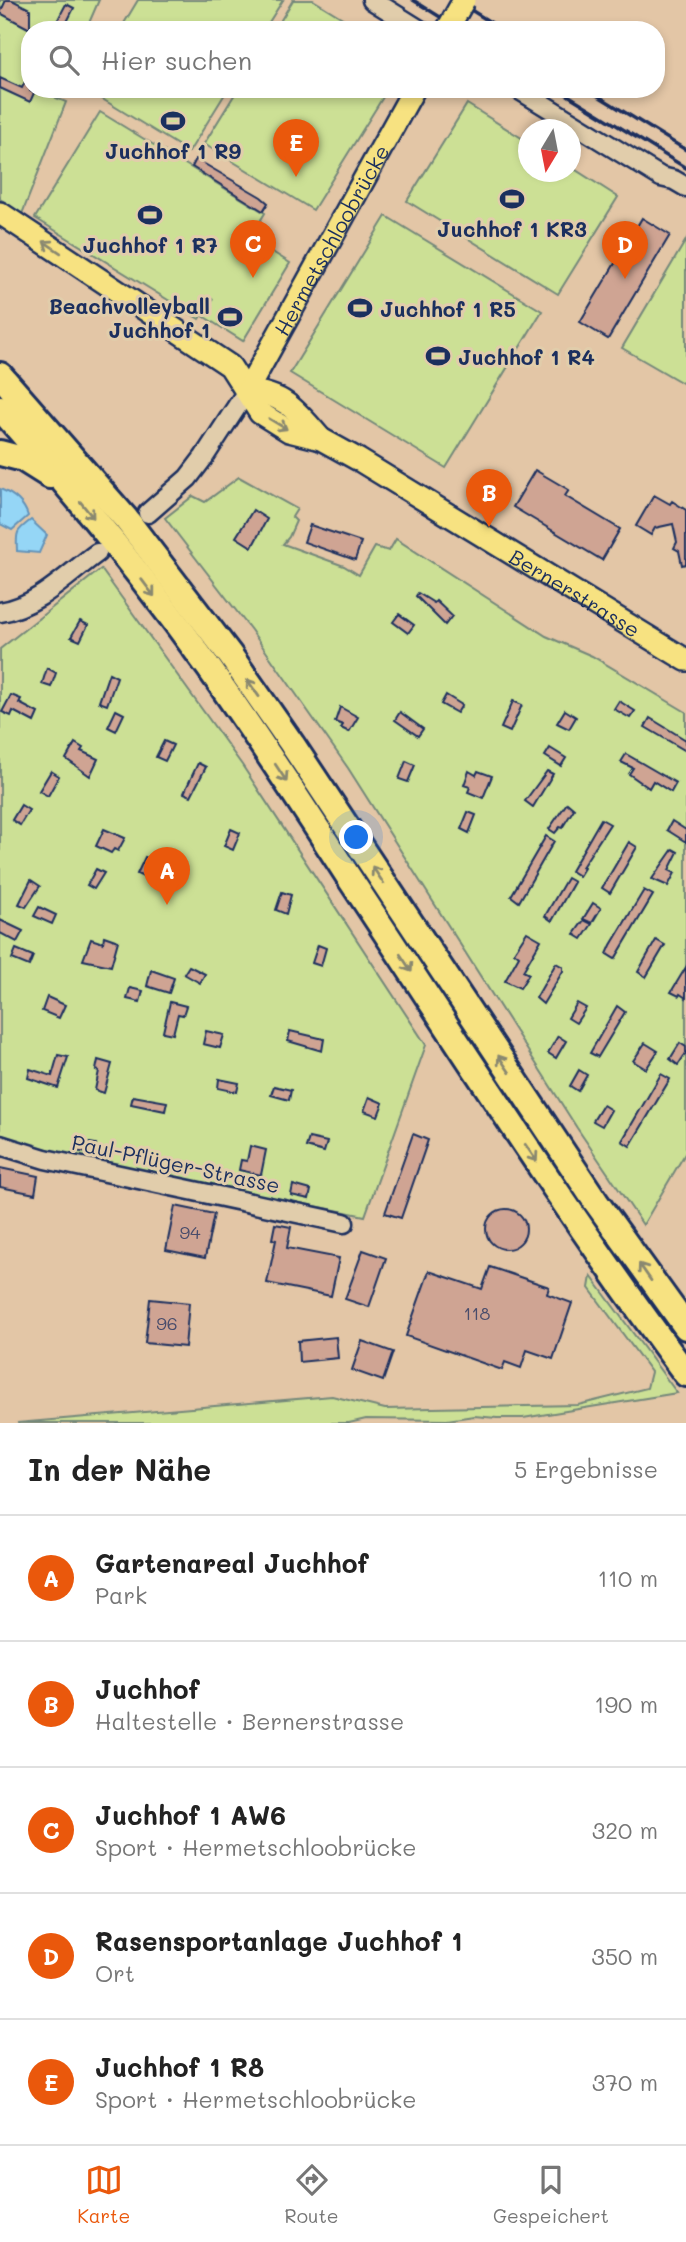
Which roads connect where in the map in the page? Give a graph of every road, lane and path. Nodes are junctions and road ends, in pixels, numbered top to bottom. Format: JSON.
{"nodes":[{"id":1,"x":372,"y":0,"type":"edge"},
{"id":2,"x":464,"y":0,"type":"edge"},
{"id":3,"x":406,"y":21,"type":"edge"},
{"id":4,"x":452,"y":21,"type":"edge"},
{"id":5,"x":409,"y":98,"type":"edge"},
{"id":6,"x":533,"y":98,"type":"edge"},
{"id":7,"x":686,"y":187,"type":"edge"},
{"id":8,"x":0,"y":213,"type":"edge"},
{"id":9,"x":0,"y":359,"type":"edge"},
{"id":10,"x":0,"y":375,"type":"edge"},
{"id":11,"x":247,"y":391,"type":"junction"},
{"id":12,"x":0,"y":408,"type":"edge"},
{"id":13,"x":0,"y":453,"type":"edge"},
{"id":14,"x":68,"y":487,"type":"junction"},
{"id":15,"x":113,"y":505,"type":"junction"},
{"id":16,"x":148,"y":513,"type":"dead end"},
{"id":17,"x":97,"y":553,"type":"dead end"},
{"id":18,"x":0,"y":612,"type":"edge"},
{"id":19,"x":686,"y":660,"type":"edge"},
{"id":20,"x":0,"y":1145,"type":"edge"},
{"id":21,"x":344,"y":1223,"type":"dead end"},
{"id":22,"x":686,"y":1327,"type":"edge"},
{"id":23,"x":686,"y":1374,"type":"edge"}],
"edges":[{"from":1,"to":3,"type":"street"},
{"from":2,"to":4,"type":"main road","bridge":true},
{"from":5,"to":11,"type":"main road","name":"Hermetschloobrücke"},
{"from":6,"to":7,"type":"street"},
{"from":11,"to":8,"type":"main road","one_way":true},
{"from":9,"to":15,"type":"highway"},
{"from":10,"to":15,"type":"highway"},
{"from":11,"to":16,"type":"street"},
{"from":11,"to":19,"type":"main road","name":"Bernerstrasse"},
{"from":12,"to":14,"type":"highway"},
{"from":13,"to":14,"type":"highway"},
{"from":14,"to":23,"type":"highway","one_way":true},
{"from":22,"to":15,"type":"highway","one_way":true},
{"from":17,"to":18,"type":"street"},
{"from":20,"to":21,"type":"street","name":"Paul-Pflüger-Strasse"}]}
